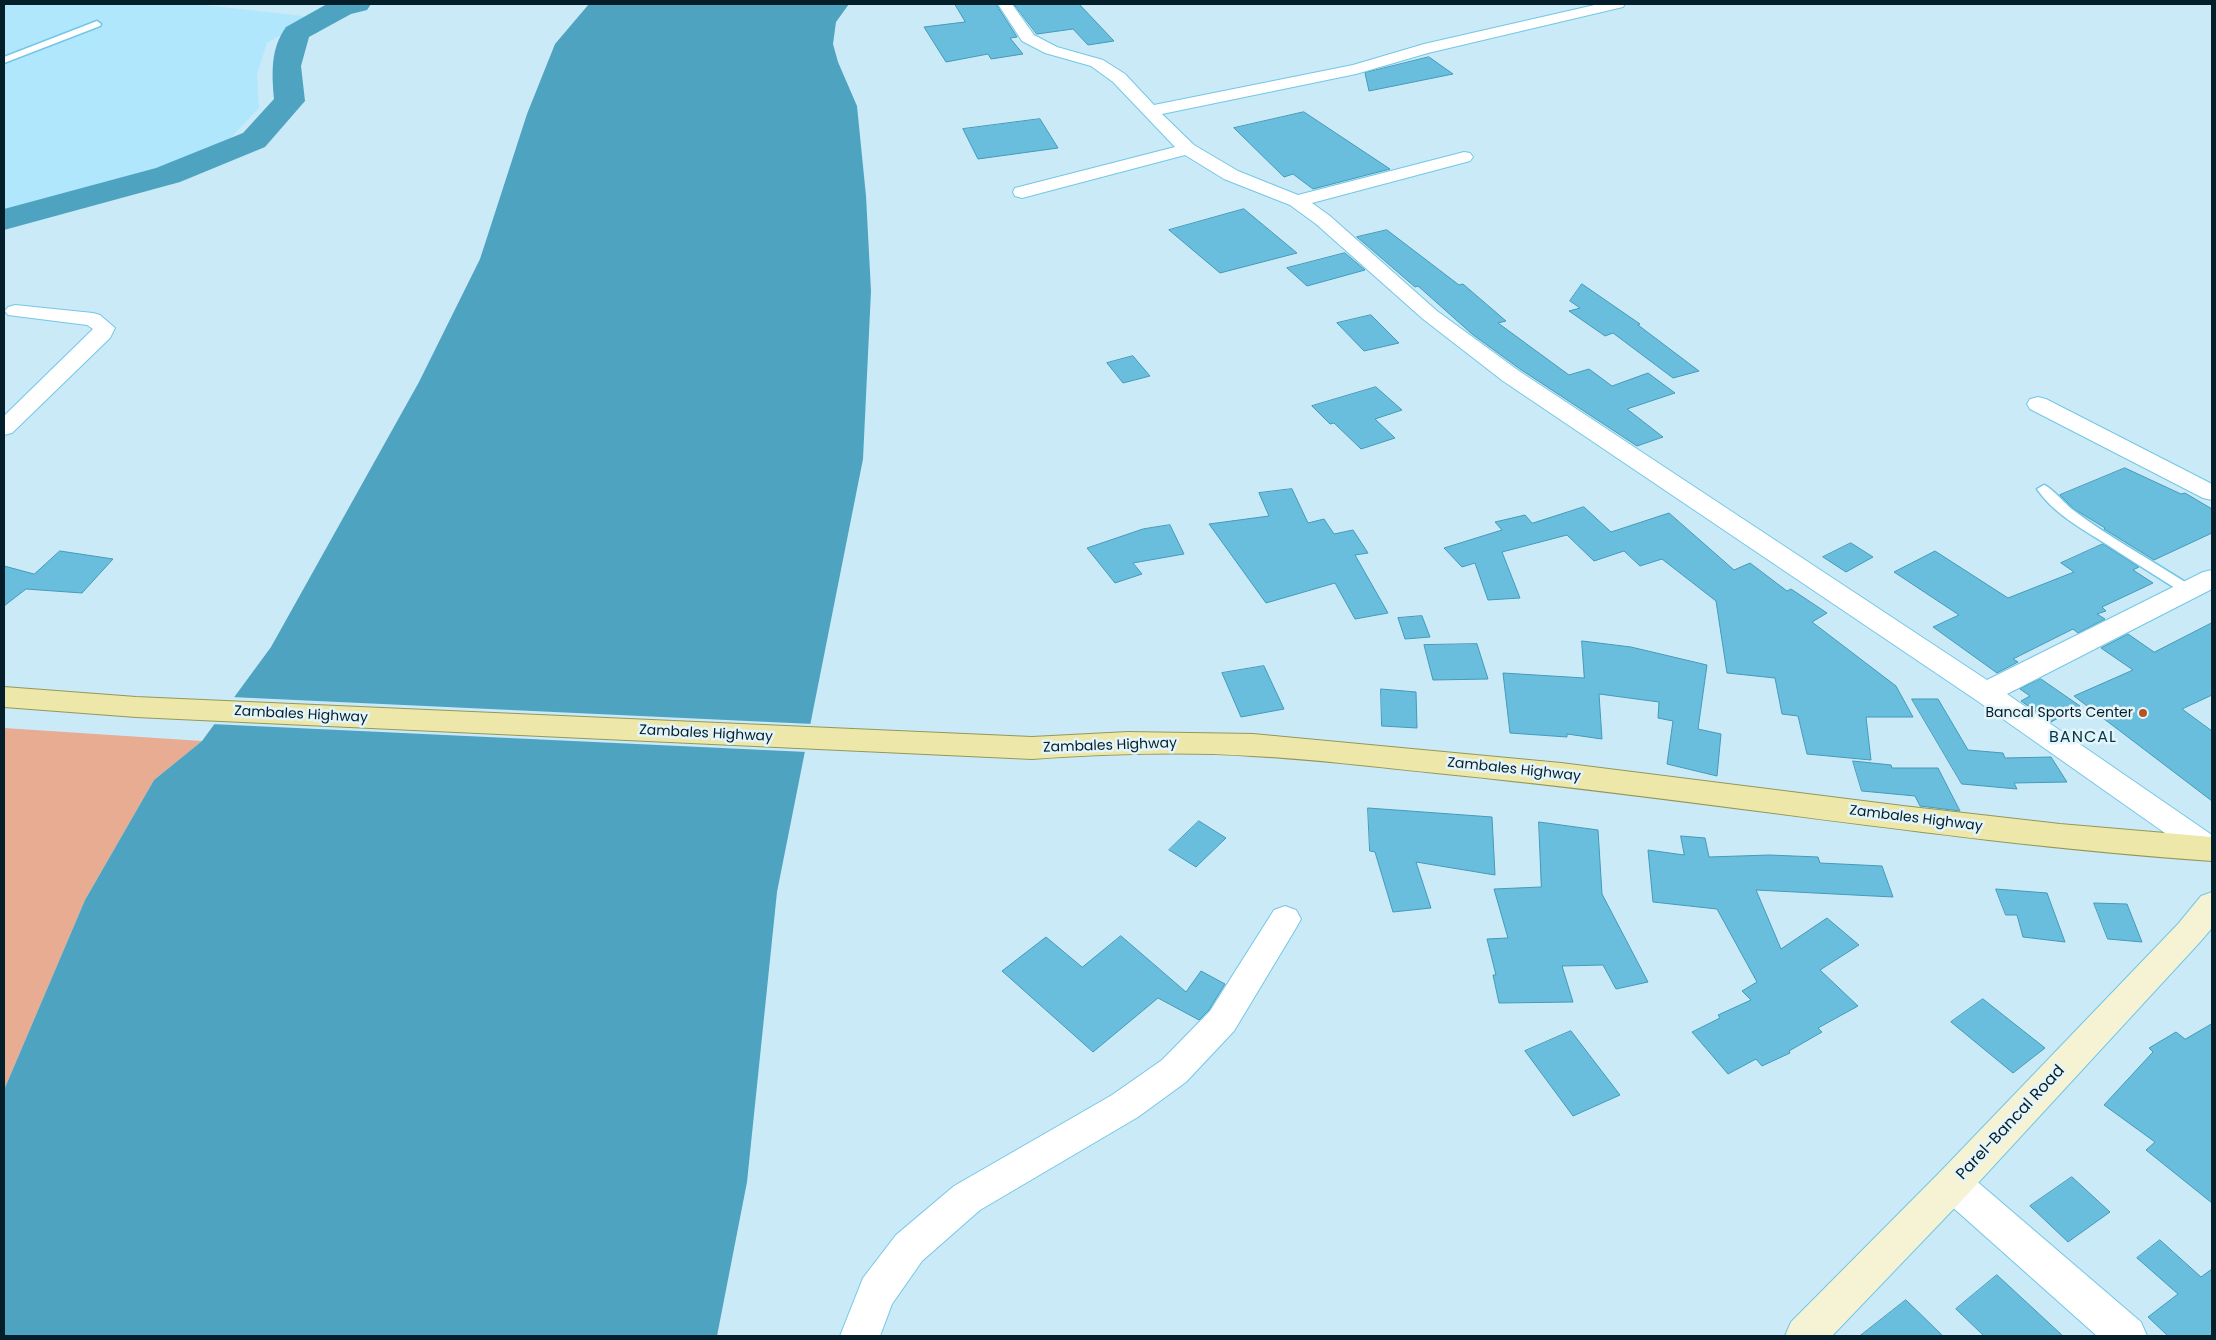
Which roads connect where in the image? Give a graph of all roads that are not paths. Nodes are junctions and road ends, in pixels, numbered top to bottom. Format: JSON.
{"nodes":[{"id":1,"x":1005,"y":4,"type":"edge"},
{"id":2,"x":1618,"y":4,"type":"edge"},
{"id":3,"x":97,"y":24,"type":"dead end"},
{"id":4,"x":4,"y":60,"type":"edge"},
{"id":5,"x":1149,"y":111,"type":"junction"},
{"id":6,"x":1188,"y":149,"type":"junction"},
{"id":7,"x":1464,"y":157,"type":"dead end"},
{"id":8,"x":1022,"y":192,"type":"dead end"},
{"id":9,"x":1297,"y":201,"type":"junction"},
{"id":10,"x":15,"y":312,"type":"dead end"},
{"id":11,"x":2038,"y":404,"type":"dead end"},
{"id":12,"x":4,"y":428,"type":"edge"},
{"id":13,"x":2044,"y":489,"type":"dead end"},
{"id":14,"x":2212,"y":493,"type":"edge"},
{"id":15,"x":2212,"y":578,"type":"edge"},
{"id":16,"x":2188,"y":590,"type":"junction"},
{"id":17,"x":1986,"y":694,"type":"junction"},
{"id":18,"x":4,"y":697,"type":"edge"},
{"id":19,"x":2211,"y":852,"type":"edge"},
{"id":20,"x":2212,"y":905,"type":"edge"},
{"id":21,"x":1285,"y":920,"type":"dead end"},
{"id":22,"x":1953,"y":1184,"type":"junction"},
{"id":23,"x":860,"y":1336,"type":"edge"},
{"id":24,"x":1805,"y":1336,"type":"edge"},
{"id":25,"x":2127,"y":1336,"type":"edge"}],
"edges":[{"from":1,"to":5,"type":"street"},
{"from":2,"to":5,"type":"street"},
{"from":3,"to":4,"type":"lane"},
{"from":5,"to":6,"type":"street"},
{"from":6,"to":8,"type":"street"},
{"from":6,"to":9,"type":"street"},
{"from":7,"to":9,"type":"street"},
{"from":9,"to":17,"type":"street"},
{"from":10,"to":12,"type":"street"},
{"from":11,"to":14,"type":"street"},
{"from":13,"to":16,"type":"lane"},
{"from":15,"to":16,"type":"street"},
{"from":16,"to":17,"type":"street"},
{"from":17,"to":19,"type":"street"},
{"from":18,"to":19,"type":"main road","name":"Zambales Highway"},
{"from":20,"to":22,"type":"main road","name":"Parel-Bancal Road"},
{"from":21,"to":23,"type":"street"},
{"from":22,"to":24,"type":"main road","name":"Parel-Bancal Road"},
{"from":22,"to":25,"type":"street"}]}
